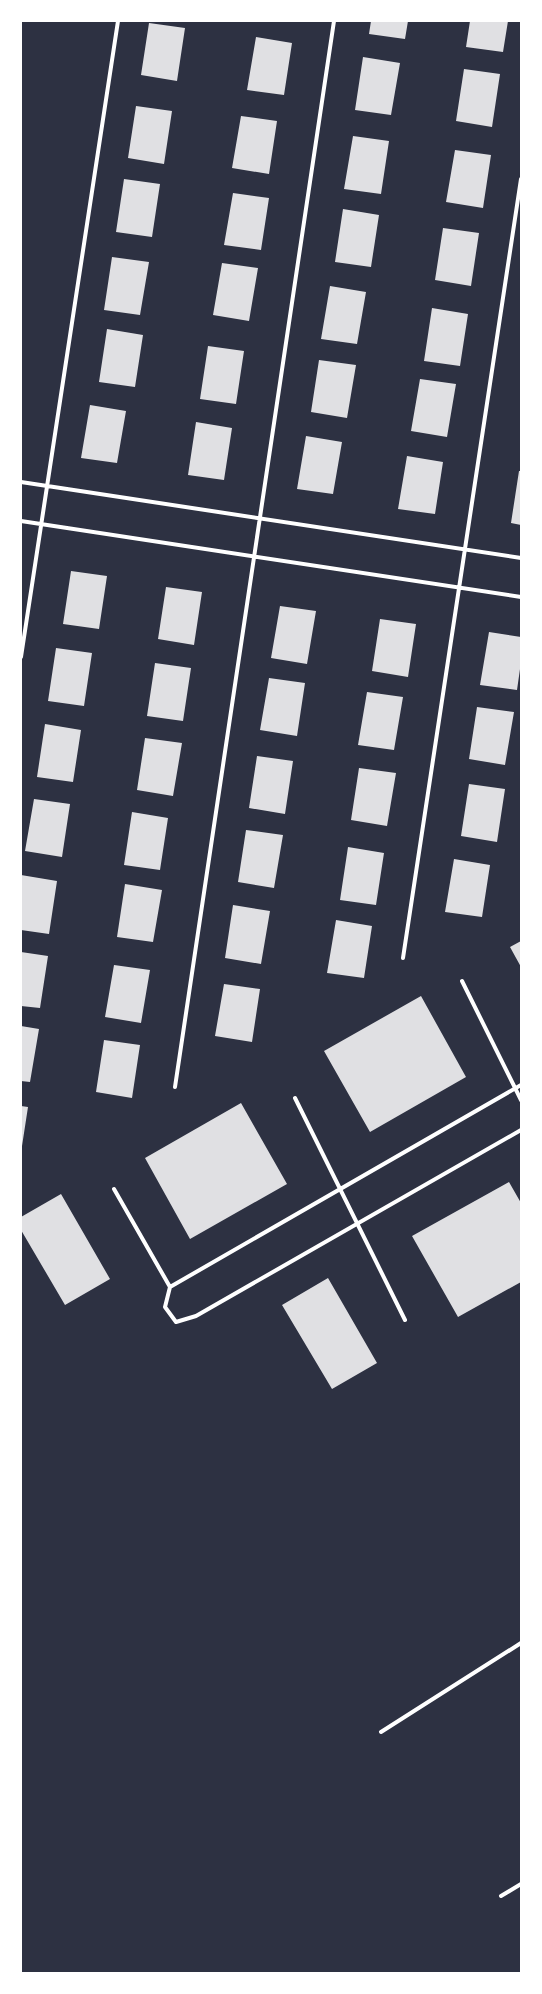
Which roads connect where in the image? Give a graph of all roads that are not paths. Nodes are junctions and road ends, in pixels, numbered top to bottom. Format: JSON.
{"nodes":[{"id":1,"x":118,"y":21,"type":"edge"},
{"id":2,"x":334,"y":21,"type":"edge"},
{"id":3,"x":521,"y":179,"type":"edge"},
{"id":4,"x":21,"y":482,"type":"edge"},
{"id":5,"x":47,"y":486,"type":"junction"},
{"id":6,"x":260,"y":518,"type":"junction"},
{"id":7,"x":21,"y":521,"type":"edge"},
{"id":8,"x":41,"y":524,"type":"junction"},
{"id":9,"x":465,"y":550,"type":"junction"},
{"id":10,"x":254,"y":557,"type":"junction"},
{"id":11,"x":521,"y":558,"type":"edge"},
{"id":12,"x":459,"y":588,"type":"junction"},
{"id":13,"x":521,"y":597,"type":"edge"},
{"id":14,"x":21,"y":657,"type":"edge"},
{"id":15,"x":403,"y":958,"type":"dead end"},
{"id":16,"x":462,"y":981,"type":"dead end"},
{"id":17,"x":521,"y":1085,"type":"edge"},
{"id":18,"x":175,"y":1087,"type":"dead end"},
{"id":19,"x":515,"y":1089,"type":"junction"},
{"id":20,"x":295,"y":1098,"type":"dead end"},
{"id":21,"x":521,"y":1100,"type":"edge"},
{"id":22,"x":521,"y":1130,"type":"edge"},
{"id":23,"x":114,"y":1190,"type":"dead end"},
{"id":24,"x":340,"y":1190,"type":"junction"},
{"id":25,"x":357,"y":1225,"type":"junction"},
{"id":26,"x":170,"y":1287,"type":"junction"},
{"id":27,"x":405,"y":1320,"type":"dead end"},
{"id":28,"x":521,"y":1643,"type":"edge"},
{"id":29,"x":381,"y":1732,"type":"dead end"},
{"id":30,"x":521,"y":1884,"type":"edge"},
{"id":31,"x":501,"y":1896,"type":"dead end"}],
"edges":[{"from":1,"to":5,"type":"street"},
{"from":2,"to":6,"type":"street"},
{"from":3,"to":9,"type":"street"},
{"from":4,"to":5,"type":"street"},
{"from":5,"to":6,"type":"street"},
{"from":5,"to":8,"type":"street"},
{"from":6,"to":9,"type":"street"},
{"from":6,"to":10,"type":"street"},
{"from":7,"to":8,"type":"street"},
{"from":8,"to":10,"type":"street"},
{"from":8,"to":14,"type":"street"},
{"from":9,"to":11,"type":"street"},
{"from":9,"to":12,"type":"street"},
{"from":10,"to":12,"type":"street"},
{"from":10,"to":18,"type":"street"},
{"from":12,"to":13,"type":"street"},
{"from":12,"to":15,"type":"street"},
{"from":16,"to":19,"type":"street"},
{"from":17,"to":19,"type":"street"},
{"from":19,"to":21,"type":"street"},
{"from":19,"to":24,"type":"street"},
{"from":20,"to":24,"type":"street"},
{"from":22,"to":25,"type":"street"},
{"from":23,"to":26,"type":"street"},
{"from":24,"to":25,"type":"street"},
{"from":24,"to":26,"type":"street"},
{"from":25,"to":26,"type":"street"},
{"from":25,"to":27,"type":"street"},
{"from":28,"to":29,"type":"street"},
{"from":30,"to":31,"type":"street"}]}
